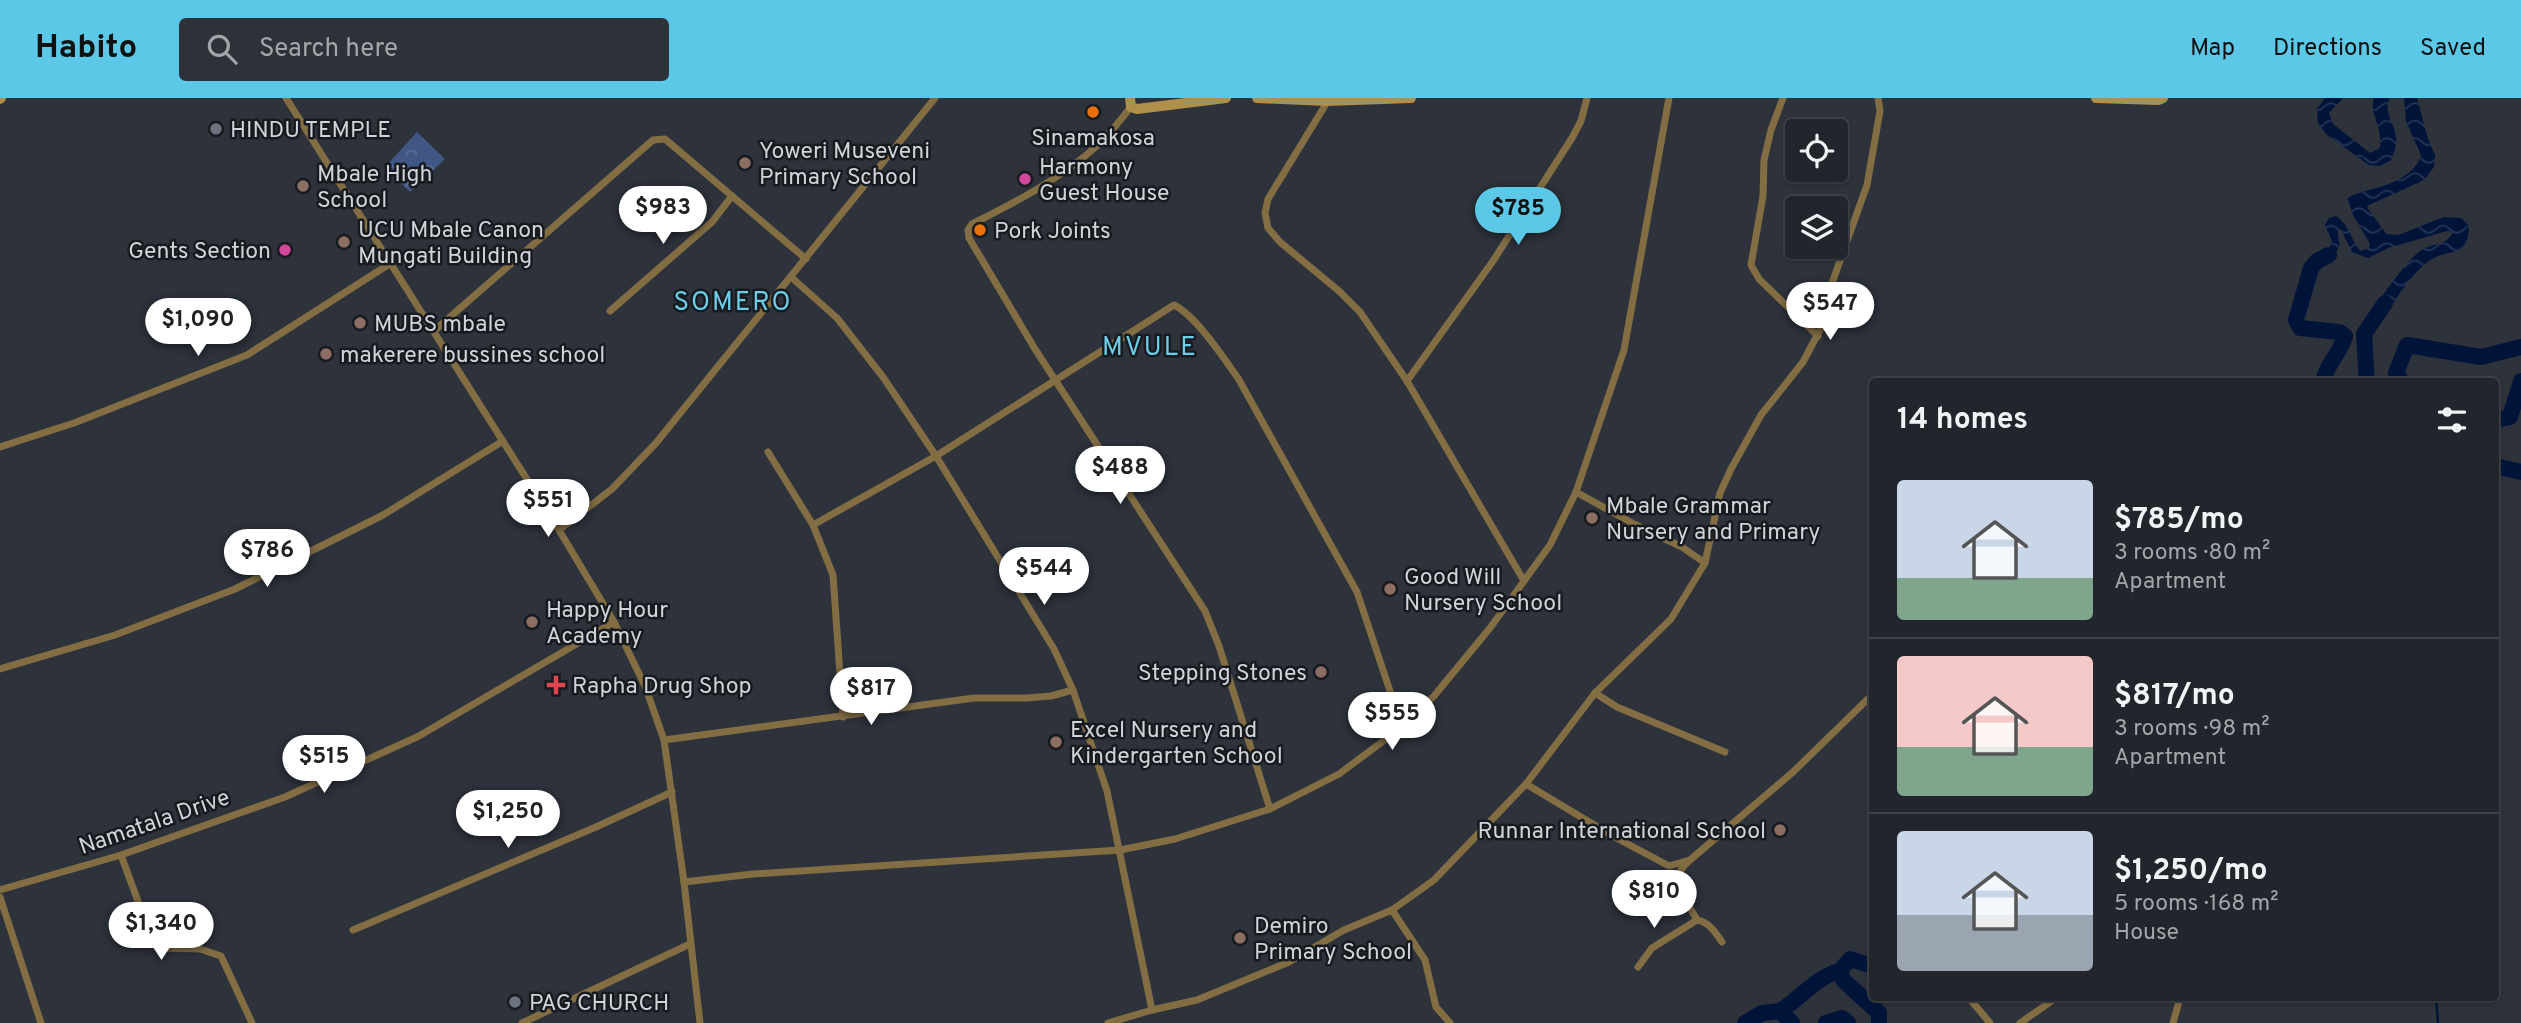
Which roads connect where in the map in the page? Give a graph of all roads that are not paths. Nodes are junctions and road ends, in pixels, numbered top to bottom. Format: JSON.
{"nodes":[{"id":1,"x":286,"y":98,"type":"edge"},
{"id":2,"x":935,"y":98,"type":"edge"},
{"id":3,"x":1226,"y":98,"type":"edge"},
{"id":4,"x":1257,"y":98,"type":"edge"},
{"id":5,"x":1411,"y":98,"type":"edge"},
{"id":6,"x":1587,"y":98,"type":"edge"},
{"id":7,"x":1669,"y":98,"type":"edge"},
{"id":8,"x":1783,"y":98,"type":"edge"},
{"id":9,"x":1878,"y":98,"type":"edge"},
{"id":10,"x":2096,"y":98,"type":"edge"},
{"id":11,"x":2163,"y":98,"type":"edge"},
{"id":12,"x":1328,"y":99,"type":"edge"},
{"id":13,"x":1131,"y":103,"type":"edge"},
{"id":14,"x":732,"y":196,"type":"junction"},
{"id":15,"x":806,"y":259,"type":"junction"},
{"id":16,"x":391,"y":263,"type":"junction"},
{"id":17,"x":791,"y":277,"type":"junction"},
{"id":18,"x":610,"y":312,"type":"dead end"},
{"id":19,"x":434,"y":331,"type":"junction"},
{"id":20,"x":1818,"y":335,"type":"junction"},
{"id":21,"x":1056,"y":380,"type":"junction"},
{"id":22,"x":1407,"y":382,"type":"junction"},
{"id":23,"x":503,"y":440,"type":"junction"},
{"id":24,"x":0,"y":447,"type":"edge"},
{"id":25,"x":768,"y":452,"type":"dead end"},
{"id":26,"x":936,"y":456,"type":"junction"},
{"id":27,"x":1576,"y":492,"type":"junction"},
{"id":28,"x":813,"y":526,"type":"junction"},
{"id":29,"x":559,"y":530,"type":"junction"},
{"id":30,"x":1704,"y":563,"type":"junction"},
{"id":31,"x":1524,"y":581,"type":"junction"},
{"id":32,"x":614,"y":622,"type":"junction"},
{"id":33,"x":0,"y":669,"type":"edge"},
{"id":34,"x":1073,"y":690,"type":"junction"},
{"id":35,"x":1595,"y":693,"type":"junction"},
{"id":36,"x":1869,"y":699,"type":"edge"},
{"id":37,"x":843,"y":717,"type":"junction"},
{"id":38,"x":1402,"y":727,"type":"junction"},
{"id":39,"x":664,"y":740,"type":"junction"},
{"id":40,"x":1725,"y":752,"type":"dead end"},
{"id":41,"x":1526,"y":784,"type":"junction"},
{"id":42,"x":672,"y":792,"type":"junction"},
{"id":43,"x":1270,"y":809,"type":"junction"},
{"id":44,"x":1120,"y":850,"type":"junction"},
{"id":45,"x":121,"y":855,"type":"junction"},
{"id":46,"x":1690,"y":860,"type":"junction"},
{"id":47,"x":684,"y":882,"type":"junction"},
{"id":48,"x":0,"y":890,"type":"edge"},
{"id":49,"x":0,"y":897,"type":"edge"},
{"id":50,"x":1392,"y":910,"type":"junction"},
{"id":51,"x":1697,"y":920,"type":"junction"},
{"id":52,"x":354,"y":930,"type":"dead end"},
{"id":53,"x":1722,"y":942,"type":"dead end"},
{"id":54,"x":690,"y":944,"type":"junction"},
{"id":55,"x":1638,"y":967,"type":"dead end"},
{"id":56,"x":1972,"y":1001,"type":"edge"},
{"id":57,"x":2052,"y":1001,"type":"edge"},
{"id":58,"x":2179,"y":1001,"type":"edge"},
{"id":59,"x":1152,"y":1010,"type":"junction"},
{"id":60,"x":41,"y":1023,"type":"edge"},
{"id":61,"x":252,"y":1023,"type":"edge"},
{"id":62,"x":522,"y":1023,"type":"edge"},
{"id":63,"x":700,"y":1023,"type":"edge"},
{"id":64,"x":1108,"y":1023,"type":"edge"},
{"id":65,"x":1450,"y":1023,"type":"edge"},
{"id":66,"x":1990,"y":1023,"type":"edge"},
{"id":67,"x":2020,"y":1023,"type":"edge"},
{"id":68,"x":2173,"y":1023,"type":"edge"}],
"edges":[{"from":1,"to":16,"type":"street"},
{"from":2,"to":15,"type":"street"},
{"from":3,"to":13,"type":"street"},
{"from":4,"to":12,"type":"street"},
{"from":5,"to":12,"type":"street"},
{"from":6,"to":22,"type":"street"},
{"from":7,"to":27,"type":"street"},
{"from":8,"to":20,"type":"street"},
{"from":9,"to":20,"type":"street"},
{"from":10,"to":11,"type":"street"},
{"from":12,"to":22,"type":"street"},
{"from":13,"to":21,"type":"street"},
{"from":14,"to":15,"type":"street"},
{"from":14,"to":18,"type":"street"},
{"from":14,"to":19,"type":"street"},
{"from":15,"to":17,"type":"street"},
{"from":16,"to":19,"type":"street"},
{"from":16,"to":24,"type":"street"},
{"from":17,"to":26,"type":"street"},
{"from":17,"to":29,"type":"street"},
{"from":19,"to":23,"type":"street"},
{"from":20,"to":30,"type":"street"},
{"from":21,"to":26,"type":"street"},
{"from":21,"to":38,"type":"street"},
{"from":21,"to":43,"type":"street"},
{"from":22,"to":31,"type":"street"},
{"from":23,"to":29,"type":"street"},
{"from":23,"to":33,"type":"street"},
{"from":25,"to":28,"type":"street"},
{"from":26,"to":28,"type":"street"},
{"from":26,"to":34,"type":"street"},
{"from":27,"to":30,"type":"street"},
{"from":27,"to":31,"type":"street"},
{"from":28,"to":37,"type":"street"},
{"from":29,"to":32,"type":"street"},
{"from":30,"to":35,"type":"street"},
{"from":31,"to":38,"type":"street"},
{"from":32,"to":39,"type":"street"},
{"from":32,"to":45,"type":"street","name":"Namatala Drive"},
{"from":34,"to":37,"type":"street"},
{"from":34,"to":44,"type":"street"},
{"from":35,"to":40,"type":"street"},
{"from":35,"to":41,"type":"street"},
{"from":36,"to":46,"type":"street"},
{"from":37,"to":39,"type":"street"},
{"from":38,"to":43,"type":"street"},
{"from":39,"to":42,"type":"street"},
{"from":41,"to":46,"type":"street"},
{"from":41,"to":50,"type":"street"},
{"from":42,"to":47,"type":"street"},
{"from":42,"to":52,"type":"street"},
{"from":43,"to":44,"type":"street"},
{"from":44,"to":47,"type":"street"},
{"from":44,"to":59,"type":"street"},
{"from":45,"to":48,"type":"street","name":"Namatala Drive"},
{"from":45,"to":61,"type":"street"},
{"from":46,"to":51,"type":"street"},
{"from":47,"to":54,"type":"street"},
{"from":49,"to":60,"type":"street"},
{"from":50,"to":59,"type":"street"},
{"from":50,"to":65,"type":"street"},
{"from":51,"to":53,"type":"street"},
{"from":51,"to":55,"type":"street"},
{"from":54,"to":62,"type":"street"},
{"from":54,"to":63,"type":"street"},
{"from":56,"to":66,"type":"street"},
{"from":57,"to":67,"type":"street"},
{"from":58,"to":68,"type":"street"},
{"from":59,"to":64,"type":"street"}]}
